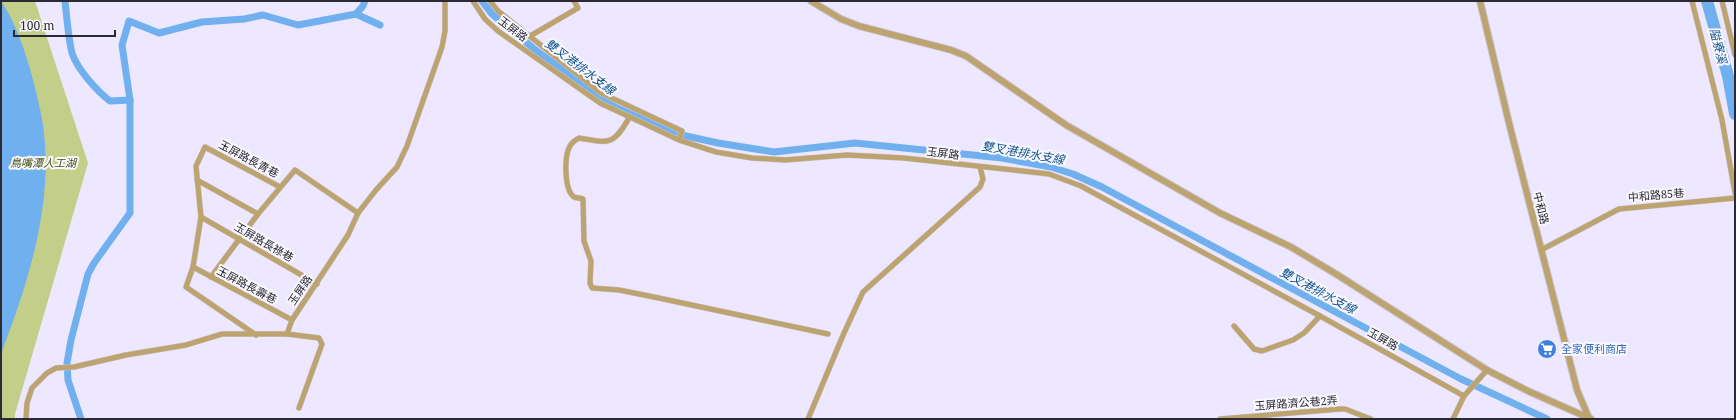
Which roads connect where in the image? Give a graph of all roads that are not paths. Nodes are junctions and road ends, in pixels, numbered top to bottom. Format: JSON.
{"nodes":[{"id":1,"x":445,"y":1,"type":"edge"},
{"id":2,"x":473,"y":1,"type":"edge"},
{"id":3,"x":498,"y":1,"type":"edge"},
{"id":4,"x":574,"y":1,"type":"edge"},
{"id":5,"x":811,"y":1,"type":"edge"},
{"id":6,"x":1480,"y":1,"type":"edge"},
{"id":7,"x":1692,"y":1,"type":"edge"},
{"id":8,"x":1722,"y":1,"type":"edge"},
{"id":9,"x":492,"y":3,"type":"edge"},
{"id":10,"x":530,"y":36,"type":"junction"},
{"id":11,"x":1735,"y":54,"type":"edge"},
{"id":12,"x":629,"y":118,"type":"junction"},
{"id":13,"x":679,"y":140,"type":"junction"},
{"id":14,"x":980,"y":167,"type":"junction"},
{"id":15,"x":197,"y":180,"type":"junction"},
{"id":16,"x":280,"y":187,"type":"junction"},
{"id":17,"x":1735,"y":193,"type":"edge"},
{"id":18,"x":1735,"y":198,"type":"edge"},
{"id":19,"x":358,"y":213,"type":"junction"},
{"id":20,"x":258,"y":214,"type":"junction"},
{"id":21,"x":201,"y":217,"type":"junction"},
{"id":22,"x":239,"y":239,"type":"junction"},
{"id":23,"x":1541,"y":250,"type":"junction"},
{"id":24,"x":193,"y":267,"type":"junction"},
{"id":25,"x":211,"y":277,"type":"junction"},
{"id":26,"x":317,"y":284,"type":"junction"},
{"id":27,"x":1320,"y":316,"type":"junction"},
{"id":28,"x":292,"y":320,"type":"junction"},
{"id":29,"x":1234,"y":326,"type":"dead end"},
{"id":30,"x":287,"y":334,"type":"junction"},
{"id":31,"x":828,"y":334,"type":"dead end"},
{"id":32,"x":258,"y":335,"type":"junction"},
{"id":33,"x":1487,"y":370,"type":"junction"},
{"id":34,"x":1464,"y":396,"type":"junction"},
{"id":35,"x":299,"y":408,"type":"dead end"},
{"id":36,"x":26,"y":419,"type":"edge"},
{"id":37,"x":808,"y":419,"type":"edge"},
{"id":38,"x":1220,"y":419,"type":"edge"},
{"id":39,"x":1371,"y":419,"type":"edge"},
{"id":40,"x":1453,"y":419,"type":"edge"},
{"id":41,"x":1590,"y":419,"type":"edge"}],
"edges":[{"from":1,"to":19,"type":"street","name":"玉屏路"},
{"from":2,"to":12,"type":"street","name":"玉屏路"},
{"from":3,"to":9,"type":"street"},
{"from":4,"to":10,"type":"street"},
{"from":5,"to":33,"type":"street"},
{"from":6,"to":23,"type":"street","name":"中和路"},
{"from":7,"to":17,"type":"street"},
{"from":8,"to":11,"type":"street"},
{"from":9,"to":10,"type":"street"},
{"from":10,"to":13,"type":"street"},
{"from":12,"to":13,"type":"street","name":"玉屏路"},
{"from":12,"to":31,"type":"street"},
{"from":13,"to":14,"type":"street","name":"玉屏路"},
{"from":14,"to":27,"type":"street","name":"玉屏路"},
{"from":14,"to":37,"type":"street"},
{"from":15,"to":16,"type":"street","name":"玉屏路長青巷"},
{"from":15,"to":20,"type":"street"},
{"from":15,"to":21,"type":"street"},
{"from":16,"to":19,"type":"street","name":"玉屏路長青巷"},
{"from":16,"to":20,"type":"street"},
{"from":18,"to":23,"type":"street","name":"中和路85巷"},
{"from":19,"to":26,"type":"street","name":"玉屏路"},
{"from":20,"to":22,"type":"street"},
{"from":21,"to":22,"type":"street","name":"玉屏路長祿巷"},
{"from":21,"to":24,"type":"street"},
{"from":22,"to":25,"type":"street"},
{"from":22,"to":26,"type":"street","name":"玉屏路長祿巷"},
{"from":23,"to":41,"type":"street","name":"中和路"},
{"from":24,"to":25,"type":"street","name":"玉屏路長壽巷"},
{"from":24,"to":32,"type":"street"},
{"from":25,"to":28,"type":"street","name":"玉屏路長壽巷"},
{"from":26,"to":28,"type":"street","name":"玉屏路"},
{"from":27,"to":29,"type":"street"},
{"from":27,"to":34,"type":"street","name":"玉屏路"},
{"from":28,"to":30,"type":"street","name":"玉屏路"},
{"from":30,"to":32,"type":"street"},
{"from":30,"to":35,"type":"street"},
{"from":32,"to":36,"type":"street"},
{"from":33,"to":34,"type":"street"},
{"from":33,"to":41,"type":"street"},
{"from":34,"to":40,"type":"street"},
{"from":38,"to":39,"type":"street","name":"玉屏路濟公巷2弄"}]}
